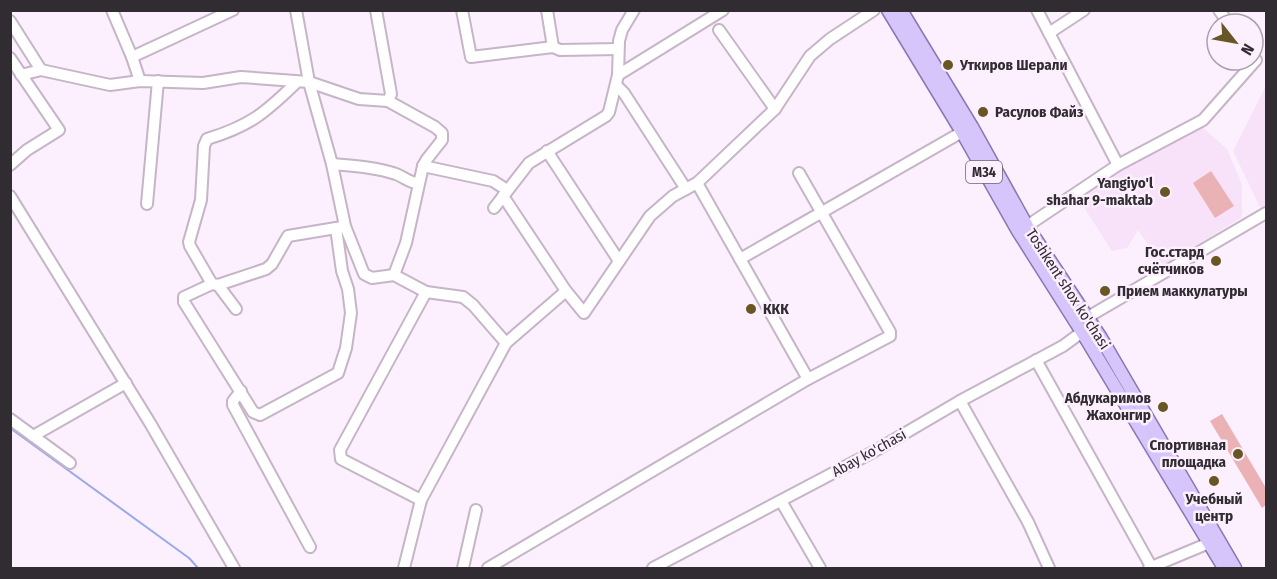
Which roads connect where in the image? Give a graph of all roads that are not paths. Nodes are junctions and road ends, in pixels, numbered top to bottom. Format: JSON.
{"nodes":[{"id":1,"x":112,"y":10,"type":"edge"},
{"id":2,"x":233,"y":10,"type":"edge"},
{"id":3,"x":296,"y":10,"type":"edge"},
{"id":4,"x":376,"y":10,"type":"edge"},
{"id":5,"x":462,"y":10,"type":"edge"},
{"id":6,"x":547,"y":10,"type":"edge"},
{"id":7,"x":634,"y":10,"type":"edge"},
{"id":8,"x":723,"y":10,"type":"edge"},
{"id":9,"x":874,"y":10,"type":"edge"},
{"id":10,"x":888,"y":10,"type":"edge"},
{"id":11,"x":901,"y":10,"type":"edge"},
{"id":12,"x":1037,"y":10,"type":"edge"},
{"id":13,"x":1083,"y":10,"type":"edge"},
{"id":14,"x":10,"y":21,"type":"edge"},
{"id":15,"x":719,"y":30,"type":"dead end"},
{"id":16,"x":1049,"y":33,"type":"junction"},
{"id":17,"x":553,"y":47,"type":"junction"},
{"id":18,"x":618,"y":49,"type":"junction"},
{"id":19,"x":132,"y":57,"type":"junction"},
{"id":20,"x":10,"y":58,"type":"edge"},
{"id":21,"x":39,"y":70,"type":"junction"},
{"id":22,"x":1243,"y":72,"type":"edge"},
{"id":23,"x":21,"y":75,"type":"junction"},
{"id":24,"x":617,"y":80,"type":"junction"},
{"id":25,"x":140,"y":81,"type":"junction"},
{"id":26,"x":158,"y":81,"type":"junction"},
{"id":27,"x":297,"y":82,"type":"junction"},
{"id":28,"x":309,"y":82,"type":"junction"},
{"id":29,"x":388,"y":101,"type":"junction"},
{"id":30,"x":775,"y":109,"type":"junction"},
{"id":31,"x":967,"y":130,"type":"junction"},
{"id":32,"x":547,"y":151,"type":"junction"},
{"id":33,"x":333,"y":164,"type":"junction"},
{"id":34,"x":10,"y":165,"type":"edge"},
{"id":35,"x":1118,"y":165,"type":"junction"},
{"id":36,"x":423,"y":166,"type":"junction"},
{"id":37,"x":799,"y":173,"type":"dead end"},
{"id":38,"x":418,"y":183,"type":"junction"},
{"id":39,"x":697,"y":183,"type":"junction"},
{"id":40,"x":686,"y":189,"type":"junction"},
{"id":41,"x":505,"y":193,"type":"junction"},
{"id":42,"x":10,"y":195,"type":"edge"},
{"id":43,"x":147,"y":204,"type":"dead end"},
{"id":44,"x":494,"y":208,"type":"dead end"},
{"id":45,"x":821,"y":212,"type":"junction"},
{"id":46,"x":1265,"y":217,"type":"edge"},
{"id":47,"x":1027,"y":226,"type":"junction"},
{"id":48,"x":341,"y":227,"type":"junction"},
{"id":49,"x":740,"y":259,"type":"junction"},
{"id":50,"x":619,"y":261,"type":"junction"},
{"id":51,"x":394,"y":275,"type":"junction"},
{"id":52,"x":215,"y":285,"type":"junction"},
{"id":53,"x":566,"y":291,"type":"junction"},
{"id":54,"x":426,"y":292,"type":"junction"},
{"id":55,"x":236,"y":309,"type":"dead end"},
{"id":56,"x":1085,"y":324,"type":"junction"},
{"id":57,"x":506,"y":343,"type":"junction"},
{"id":58,"x":1036,"y":360,"type":"junction"},
{"id":59,"x":808,"y":379,"type":"junction"},
{"id":60,"x":126,"y":383,"type":"junction"},
{"id":61,"x":241,"y":391,"type":"junction"},
{"id":62,"x":960,"y":401,"type":"junction"},
{"id":63,"x":10,"y":419,"type":"edge"},
{"id":64,"x":33,"y":436,"type":"junction"},
{"id":65,"x":70,"y":464,"type":"dead end"},
{"id":66,"x":421,"y":500,"type":"junction"},
{"id":67,"x":781,"y":501,"type":"junction"},
{"id":68,"x":476,"y":510,"type":"dead end"},
{"id":69,"x":1209,"y":543,"type":"junction"},
{"id":70,"x":310,"y":547,"type":"dead end"},
{"id":71,"x":467,"y":566,"type":"edge"},
{"id":72,"x":234,"y":568,"type":"edge"},
{"id":73,"x":404,"y":568,"type":"edge"},
{"id":74,"x":488,"y":568,"type":"edge"},
{"id":75,"x":653,"y":568,"type":"edge"},
{"id":76,"x":820,"y":568,"type":"edge"},
{"id":77,"x":1049,"y":568,"type":"edge"},
{"id":78,"x":1151,"y":568,"type":"edge"},
{"id":79,"x":1231,"y":568,"type":"edge"}],
"edges":[{"from":1,"to":19,"type":"street"},
{"from":2,"to":19,"type":"street"},
{"from":3,"to":28,"type":"street"},
{"from":4,"to":29,"type":"street"},
{"from":5,"to":17,"type":"street"},
{"from":6,"to":17,"type":"street"},
{"from":7,"to":18,"type":"street"},
{"from":8,"to":24,"type":"street"},
{"from":9,"to":30,"type":"street"},
{"from":10,"to":31,"type":"main road","name":"Toshkent shox ko'chasi","number":"M34"},
{"from":11,"to":31,"type":"main road","name":"Toshkent shox ko'chasi","number":"M34"},
{"from":12,"to":16,"type":"street"},
{"from":13,"to":16,"type":"street"},
{"from":14,"to":21,"type":"street"},
{"from":15,"to":30,"type":"street"},
{"from":16,"to":35,"type":"street"},
{"from":17,"to":18,"type":"street"},
{"from":18,"to":24,"type":"street"},
{"from":19,"to":25,"type":"street"},
{"from":20,"to":23,"type":"street"},
{"from":21,"to":23,"type":"street"},
{"from":21,"to":25,"type":"street"},
{"from":22,"to":35,"type":"street"},
{"from":23,"to":34,"type":"street"},
{"from":24,"to":32,"type":"street"},
{"from":24,"to":40,"type":"street"},
{"from":25,"to":26,"type":"street"},
{"from":26,"to":27,"type":"street"},
{"from":26,"to":43,"type":"street"},
{"from":27,"to":28,"type":"street"},
{"from":27,"to":52,"type":"street"},
{"from":28,"to":29,"type":"street"},
{"from":28,"to":33,"type":"street"},
{"from":29,"to":36,"type":"street"},
{"from":30,"to":39,"type":"street"},
{"from":31,"to":45,"type":"street"},
{"from":31,"to":47,"type":"main road","name":"Toshkent shox ko'chasi","number":"M34"},
{"from":31,"to":56,"type":"main road","name":"Toshkent shox ko'chasi","number":"M34"},
{"from":32,"to":41,"type":"street"},
{"from":32,"to":50,"type":"street"},
{"from":33,"to":38,"type":"street"},
{"from":33,"to":48,"type":"street"},
{"from":35,"to":47,"type":"street"},
{"from":36,"to":38,"type":"street"},
{"from":36,"to":41,"type":"street"},
{"from":37,"to":45,"type":"street"},
{"from":38,"to":51,"type":"street"},
{"from":39,"to":40,"type":"street"},
{"from":39,"to":49,"type":"street"},
{"from":40,"to":50,"type":"street"},
{"from":41,"to":44,"type":"street"},
{"from":41,"to":53,"type":"street"},
{"from":42,"to":60,"type":"street"},
{"from":45,"to":49,"type":"street"},
{"from":45,"to":59,"type":"street"},
{"from":46,"to":56,"type":"street","name":"Abay ko'chasi"},
{"from":47,"to":56,"type":"main road","name":"Toshkent shox ko'chasi","number":"M34"},
{"from":48,"to":51,"type":"street"},
{"from":48,"to":52,"type":"street"},
{"from":48,"to":61,"type":"street"},
{"from":49,"to":59,"type":"street"},
{"from":50,"to":53,"type":"street"},
{"from":51,"to":54,"type":"street"},
{"from":52,"to":55,"type":"street"},
{"from":52,"to":61,"type":"street"},
{"from":53,"to":57,"type":"street"},
{"from":54,"to":57,"type":"street"},
{"from":54,"to":66,"type":"street"},
{"from":56,"to":58,"type":"street","name":"Abay ko'chasi"},
{"from":56,"to":69,"type":"main road","number":"M34"},
{"from":56,"to":79,"type":"main road","name":"Toshkent shox ko'chasi","number":"M34"},
{"from":57,"to":66,"type":"street"},
{"from":58,"to":62,"type":"street","name":"Abay ko'chasi"},
{"from":58,"to":78,"type":"street"},
{"from":59,"to":74,"type":"street"},
{"from":60,"to":64,"type":"street"},
{"from":60,"to":72,"type":"street"},
{"from":61,"to":70,"type":"street"},
{"from":62,"to":67,"type":"street","name":"Abay ko'chasi"},
{"from":62,"to":77,"type":"street"},
{"from":63,"to":64,"type":"street"},
{"from":64,"to":65,"type":"street"},
{"from":66,"to":73,"type":"street"},
{"from":67,"to":75,"type":"street","name":"Abay ko'chasi"},
{"from":67,"to":76,"type":"street"},
{"from":68,"to":71,"type":"street"},
{"from":69,"to":78,"type":"street"},
{"from":69,"to":79,"type":"main road","name":"Toshkent shox ko'chasi","number":"M34"}]}
